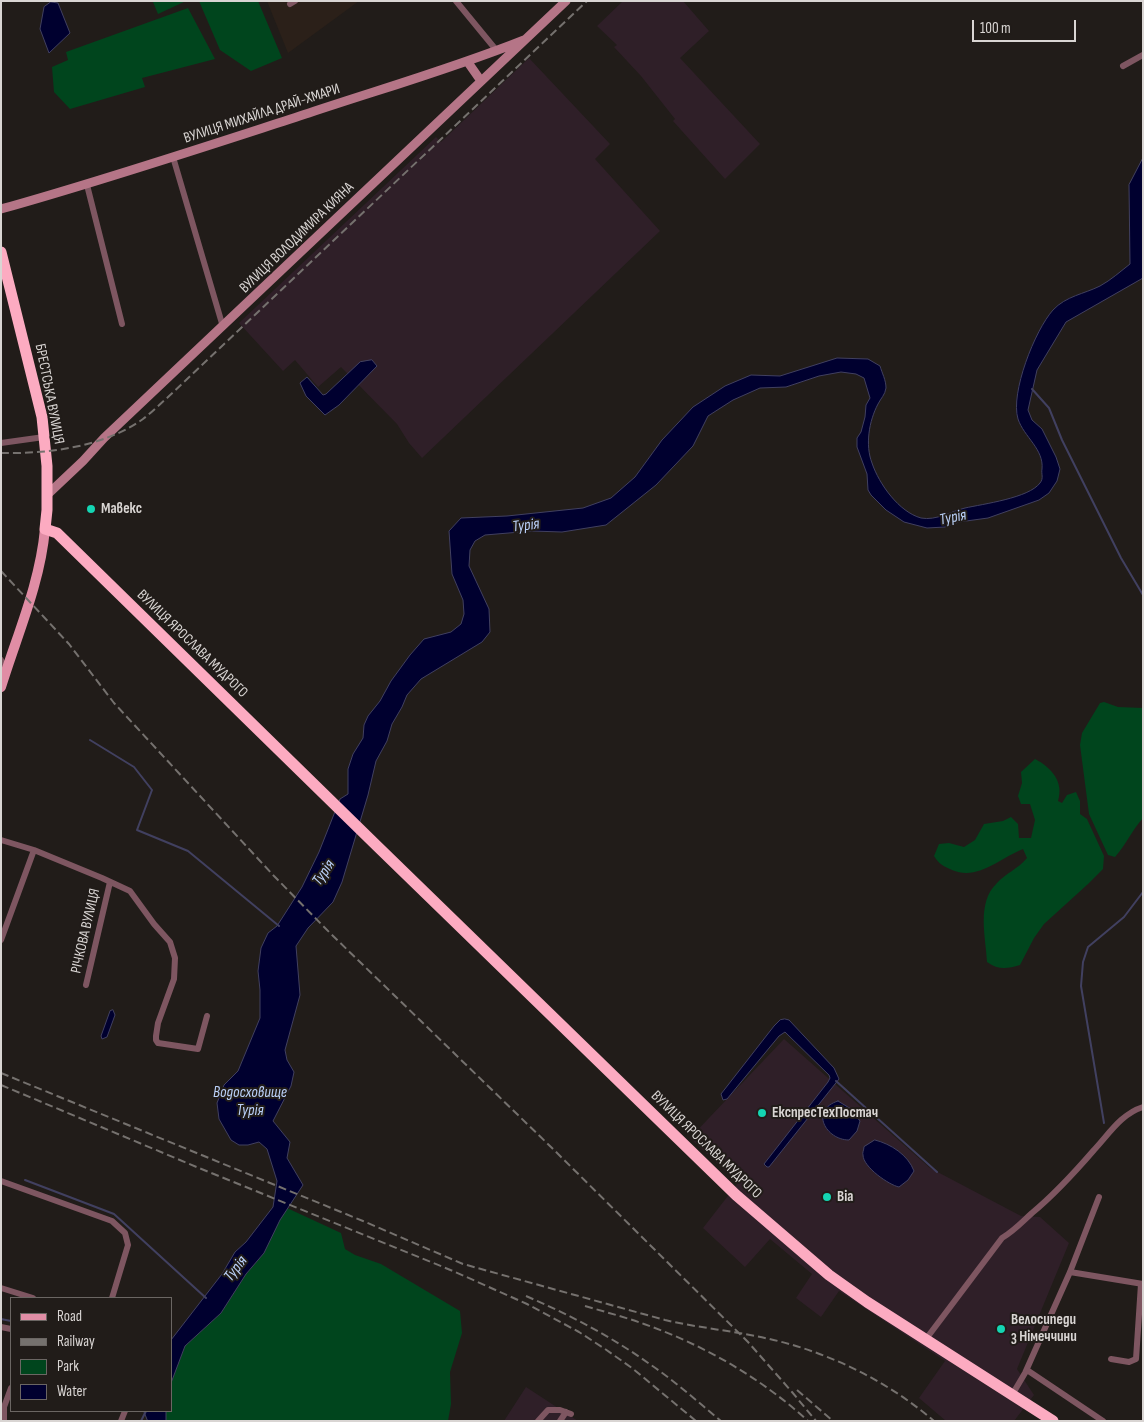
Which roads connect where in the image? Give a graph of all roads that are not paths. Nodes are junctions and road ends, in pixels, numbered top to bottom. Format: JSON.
{"nodes":[{"id":1,"x":456,"y":1,"type":"edge"},
{"id":2,"x":566,"y":1,"type":"edge"},
{"id":3,"x":529,"y":38,"type":"junction"},
{"id":4,"x":496,"y":51,"type":"junction"},
{"id":5,"x":1143,"y":55,"type":"edge"},
{"id":6,"x":467,"y":61,"type":"junction"},
{"id":7,"x":1124,"y":66,"type":"dead end"},
{"id":8,"x":481,"y":81,"type":"junction"},
{"id":9,"x":173,"y":157,"type":"junction"},
{"id":10,"x":87,"y":185,"type":"junction"},
{"id":11,"x":1,"y":209,"type":"edge"},
{"id":12,"x":1,"y":252,"type":"edge"},
{"id":13,"x":122,"y":324,"type":"dead end"},
{"id":14,"x":224,"y":327,"type":"junction"},
{"id":15,"x":44,"y":437,"type":"junction"},
{"id":16,"x":1,"y":443,"type":"edge"},
{"id":17,"x":47,"y":495,"type":"junction"},
{"id":18,"x":45,"y":529,"type":"junction"},
{"id":19,"x":1,"y":660,"type":"edge"},
{"id":20,"x":6,"y":670,"type":"junction"},
{"id":21,"x":1,"y":687,"type":"edge"},
{"id":22,"x":1,"y":840,"type":"edge"},
{"id":23,"x":34,"y":850,"type":"junction"},
{"id":24,"x":110,"y":882,"type":"junction"},
{"id":25,"x":1,"y":940,"type":"edge"},
{"id":26,"x":86,"y":985,"type":"dead end"},
{"id":27,"x":207,"y":1016,"type":"dead end"},
{"id":28,"x":1143,"y":1107,"type":"edge"},
{"id":29,"x":1,"y":1181,"type":"edge"},
{"id":30,"x":1099,"y":1197,"type":"dead end"},
{"id":31,"x":1070,"y":1272,"type":"junction"},
{"id":32,"x":1142,"y":1284,"type":"edge"},
{"id":33,"x":1,"y":1288,"type":"edge"},
{"id":34,"x":30,"y":1297,"type":"edge"},
{"id":35,"x":112,"y":1297,"type":"edge"},
{"id":36,"x":926,"y":1340,"type":"junction"},
{"id":37,"x":1111,"y":1359,"type":"dead end"},
{"id":38,"x":1027,"y":1370,"type":"junction"},
{"id":39,"x":10,"y":1391,"type":"edge"},
{"id":40,"x":1012,"y":1395,"type":"junction"},
{"id":41,"x":4,"y":1421,"type":"edge"},
{"id":42,"x":538,"y":1421,"type":"edge"},
{"id":43,"x":560,"y":1421,"type":"edge"},
{"id":44,"x":1053,"y":1421,"type":"edge"},
{"id":45,"x":1102,"y":1421,"type":"edge"}],
"edges":[{"from":1,"to":4,"type":"street"},
{"from":2,"to":3,"type":"main road","name":"ВУЛИЦЯ ВОЛОДИМИРА КИЯНА"},
{"from":3,"to":4,"type":"main road","name":"ВУЛИЦЯ МИХАЙЛА ДРАЙ-ХМАРИ"},
{"from":3,"to":8,"type":"main road","name":"ВУЛИЦЯ ВОЛОДИМИРА КИЯНА"},
{"from":4,"to":6,"type":"main road","name":"ВУЛИЦЯ МИХАЙЛА ДРАЙ-ХМАРИ"},
{"from":5,"to":7,"type":"street"},
{"from":6,"to":8,"type":"main road"},
{"from":6,"to":9,"type":"main road","name":"ВУЛИЦЯ МИХАЙЛА ДРАЙ-ХМАРИ"},
{"from":8,"to":14,"type":"main road","name":"ВУЛИЦЯ ВОЛОДИМИРА КИЯНА"},
{"from":9,"to":10,"type":"main road","name":"ВУЛИЦЯ МИХАЙЛА ДРАЙ-ХМАРИ"},
{"from":9,"to":14,"type":"street"},
{"from":10,"to":11,"type":"main road","name":"ВУЛИЦЯ МИХАЙЛА ДРАЙ-ХМАРИ"},
{"from":10,"to":13,"type":"street"},
{"from":12,"to":15,"type":"highway","name":"БРЕСТСЬКА ВУЛИЦЯ"},
{"from":14,"to":17,"type":"main road","name":"ВУЛИЦЯ ВОЛОДИМИРА КИЯНА"},
{"from":15,"to":16,"type":"street"},
{"from":15,"to":17,"type":"highway","name":"БРЕСТСЬКА ВУЛИЦЯ"},
{"from":17,"to":18,"type":"highway","name":"БРЕСТСЬКА ВУЛИЦЯ"},
{"from":18,"to":20,"type":"main road","name":"БРЕСТСЬКА ВУЛИЦЯ"},
{"from":18,"to":36,"type":"highway","name":"ВУЛИЦЯ ЯРОСЛАВА МУДРОГО"},
{"from":19,"to":20,"type":"street"},
{"from":20,"to":21,"type":"main road","name":"БРЕСТСЬКА ВУЛИЦЯ"},
{"from":22,"to":23,"type":"street","name":"РІЧКОВА ВУЛИЦЯ"},
{"from":23,"to":24,"type":"street","name":"РІЧКОВА ВУЛИЦЯ"},
{"from":23,"to":25,"type":"street"},
{"from":24,"to":26,"type":"street","name":"РІЧКОВА ВУЛИЦЯ"},
{"from":24,"to":27,"type":"street","name":"РІЧКОВА ВУЛИЦЯ"},
{"from":28,"to":36,"type":"street"},
{"from":29,"to":35,"type":"street"},
{"from":30,"to":31,"type":"street"},
{"from":31,"to":32,"type":"street"},
{"from":31,"to":38,"type":"street"},
{"from":32,"to":37,"type":"street"},
{"from":33,"to":34,"type":"street"},
{"from":36,"to":40,"type":"highway","name":"ВУЛИЦЯ ЯРОСЛАВА МУДРОГО"},
{"from":38,"to":40,"type":"street"},
{"from":38,"to":45,"type":"street"},
{"from":39,"to":41,"type":"street"},
{"from":40,"to":44,"type":"highway","name":"ВУЛИЦЯ ЯРОСЛАВА МУДРОГО"},
{"from":42,"to":43,"type":"street"}]}
